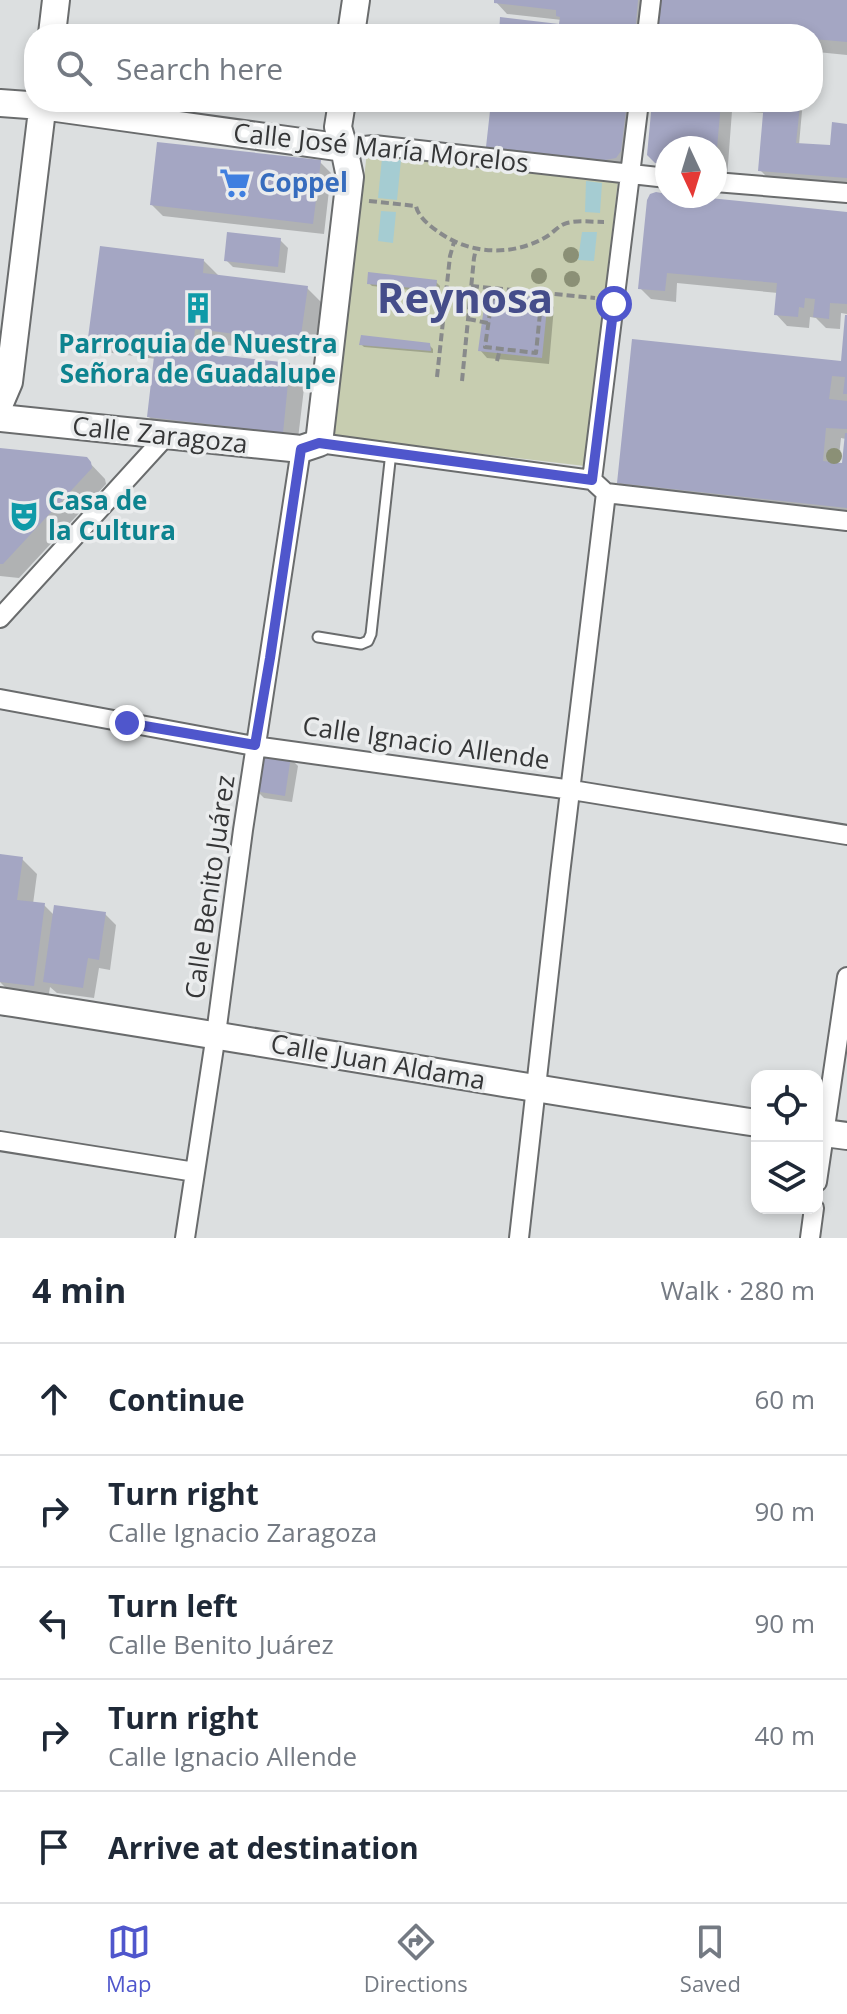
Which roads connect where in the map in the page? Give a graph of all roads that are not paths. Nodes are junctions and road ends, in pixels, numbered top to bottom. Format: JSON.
{"nodes":[{"id":1,"x":56,"y":0,"type":"edge"},
{"id":2,"x":356,"y":0,"type":"edge"},
{"id":3,"x":651,"y":0,"type":"edge"},
{"id":4,"x":53,"y":24,"type":"edge"},
{"id":5,"x":352,"y":24,"type":"edge"},
{"id":6,"x":648,"y":24,"type":"edge"},
{"id":7,"x":0,"y":103,"type":"edge"},
{"id":8,"x":24,"y":104,"type":"edge"},
{"id":9,"x":42,"y":112,"type":"edge"},
{"id":10,"x":98,"y":112,"type":"edge"},
{"id":11,"x":340,"y":112,"type":"edge"},
{"id":12,"x":638,"y":112,"type":"edge"},
{"id":13,"x":344,"y":148,"type":"junction"},
{"id":14,"x":631,"y":175,"type":"junction"},
{"id":15,"x":655,"y":177,"type":"edge"},
{"id":16,"x":727,"y":183,"type":"edge"},
{"id":17,"x":847,"y":193,"type":"edge"},
{"id":18,"x":0,"y":403,"type":"edge"},
{"id":19,"x":0,"y":418,"type":"edge"},
{"id":20,"x":166,"y":436,"type":"junction"},
{"id":21,"x":310,"y":446,"type":"junction"},
{"id":22,"x":391,"y":452,"type":"junction"},
{"id":23,"x":599,"y":486,"type":"junction"},
{"id":24,"x":847,"y":521,"type":"edge"},
{"id":25,"x":0,"y":618,"type":"edge"},
{"id":26,"x":318,"y":637,"type":"dead end"},
{"id":27,"x":0,"y":699,"type":"edge"},
{"id":28,"x":255,"y":745,"type":"junction"},
{"id":29,"x":572,"y":790,"type":"junction"},
{"id":30,"x":847,"y":835,"type":"edge"},
{"id":31,"x":847,"y":977,"type":"edge"},
{"id":32,"x":0,"y":1001,"type":"edge"},
{"id":33,"x":216,"y":1034,"type":"junction"},
{"id":34,"x":537,"y":1090,"type":"junction"},
{"id":35,"x":751,"y":1122,"type":"edge"},
{"id":36,"x":829,"y":1133,"type":"edge"},
{"id":37,"x":0,"y":1141,"type":"edge"},
{"id":38,"x":823,"y":1158,"type":"edge"},
{"id":39,"x":195,"y":1172,"type":"junction"},
{"id":40,"x":813,"y":1214,"type":"edge"},
{"id":41,"x":185,"y":1238,"type":"edge"},
{"id":42,"x":519,"y":1238,"type":"edge"},
{"id":43,"x":810,"y":1238,"type":"edge"}],
"edges":[{"from":1,"to":4,"type":"main road"},
{"from":2,"to":5,"type":"main road"},
{"from":3,"to":6,"type":"street"},
{"from":7,"to":8,"type":"main road","name":"Calle José María Morelos"},
{"from":9,"to":18,"type":"main road"},
{"from":10,"to":13,"type":"main road","name":"Calle José María Morelos"},
{"from":11,"to":13,"type":"main road"},
{"from":12,"to":14,"type":"street"},
{"from":13,"to":14,"type":"street","name":"Calle José María Morelos"},
{"from":13,"to":21,"type":"main road"},
{"from":14,"to":15,"type":"street","name":"Calle José María Morelos"},
{"from":14,"to":23,"type":"street"},
{"from":16,"to":17,"type":"street"},
{"from":19,"to":20,"type":"main road","name":"Calle Zaragoza"},
{"from":20,"to":21,"type":"main road","name":"Calle Zaragoza"},
{"from":20,"to":25,"type":"street"},
{"from":21,"to":22,"type":"street"},
{"from":21,"to":28,"type":"street","name":"Calle Benito Juárez"},
{"from":22,"to":23,"type":"street"},
{"from":22,"to":26,"type":"lane"},
{"from":23,"to":24,"type":"street"},
{"from":23,"to":29,"type":"street"},
{"from":27,"to":28,"type":"street","name":"Calle Ignacio Allende"},
{"from":28,"to":29,"type":"street","name":"Calle Ignacio Allende"},
{"from":28,"to":33,"type":"street","name":"Calle Benito Juárez"},
{"from":29,"to":30,"type":"street","name":"Calle Ignacio Allende"},
{"from":29,"to":34,"type":"street"},
{"from":31,"to":36,"type":"street"},
{"from":32,"to":33,"type":"main road","name":"Calle Juan Aldama"},
{"from":33,"to":34,"type":"main road","name":"Calle Juan Aldama"},
{"from":33,"to":39,"type":"street","name":"Calle Benito Juárez"},
{"from":34,"to":35,"type":"main road","name":"Calle Juan Aldama"},
{"from":34,"to":42,"type":"street"},
{"from":36,"to":38,"type":"street"},
{"from":37,"to":39,"type":"street"},
{"from":39,"to":41,"type":"street","name":"Calle Benito Juárez"},
{"from":40,"to":43,"type":"street"}]}
